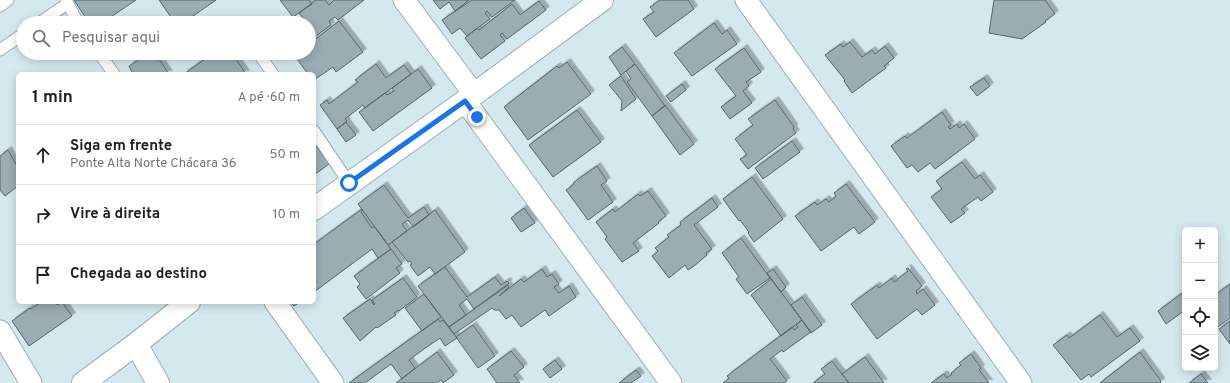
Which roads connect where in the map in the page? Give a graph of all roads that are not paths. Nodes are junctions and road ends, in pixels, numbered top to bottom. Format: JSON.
{"nodes":[{"id":1,"x":8,"y":0,"type":"edge"},
{"id":2,"x":404,"y":0,"type":"edge"},
{"id":3,"x":602,"y":0,"type":"edge"},
{"id":4,"x":746,"y":0,"type":"edge"},
{"id":5,"x":66,"y":2,"type":"edge"},
{"id":6,"x":0,"y":6,"type":"edge"},
{"id":7,"x":48,"y":16,"type":"edge"},
{"id":8,"x":74,"y":16,"type":"edge"},
{"id":9,"x":16,"y":39,"type":"edge"},
{"id":10,"x":0,"y":50,"type":"edge"},
{"id":11,"x":104,"y":60,"type":"edge"},
{"id":12,"x":263,"y":60,"type":"edge"},
{"id":13,"x":113,"y":72,"type":"edge"},
{"id":14,"x":272,"y":72,"type":"edge"},
{"id":15,"x":469,"y":98,"type":"junction"},
{"id":16,"x":316,"y":134,"type":"edge"},
{"id":17,"x":349,"y":183,"type":"junction"},
{"id":18,"x":316,"y":208,"type":"edge"},
{"id":19,"x":186,"y":304,"type":"edge"},
{"id":20,"x":276,"y":304,"type":"edge"},
{"id":21,"x":0,"y":331,"type":"edge"},
{"id":22,"x":136,"y":344,"type":"junction"},
{"id":23,"x":31,"y":383,"type":"edge"},
{"id":24,"x":83,"y":383,"type":"edge"},
{"id":25,"x":158,"y":383,"type":"edge"},
{"id":26,"x":333,"y":383,"type":"edge"},
{"id":27,"x":671,"y":383,"type":"edge"},
{"id":28,"x":1021,"y":383,"type":"edge"}],
"edges":[{"from":1,"to":6,"type":"lane"},
{"from":2,"to":15,"type":"street"},
{"from":3,"to":15,"type":"street"},
{"from":4,"to":28,"type":"street"},
{"from":5,"to":7,"type":"lane"},
{"from":5,"to":8,"type":"lane"},
{"from":9,"to":10,"type":"lane"},
{"from":11,"to":13,"type":"lane"},
{"from":12,"to":14,"type":"lane"},
{"from":15,"to":17,"type":"street"},
{"from":15,"to":27,"type":"street"},
{"from":16,"to":17,"type":"lane"},
{"from":17,"to":18,"type":"street"},
{"from":19,"to":22,"type":"street"},
{"from":20,"to":26,"type":"street"},
{"from":21,"to":23,"type":"street"},
{"from":22,"to":24,"type":"street"},
{"from":22,"to":25,"type":"street"}]}
